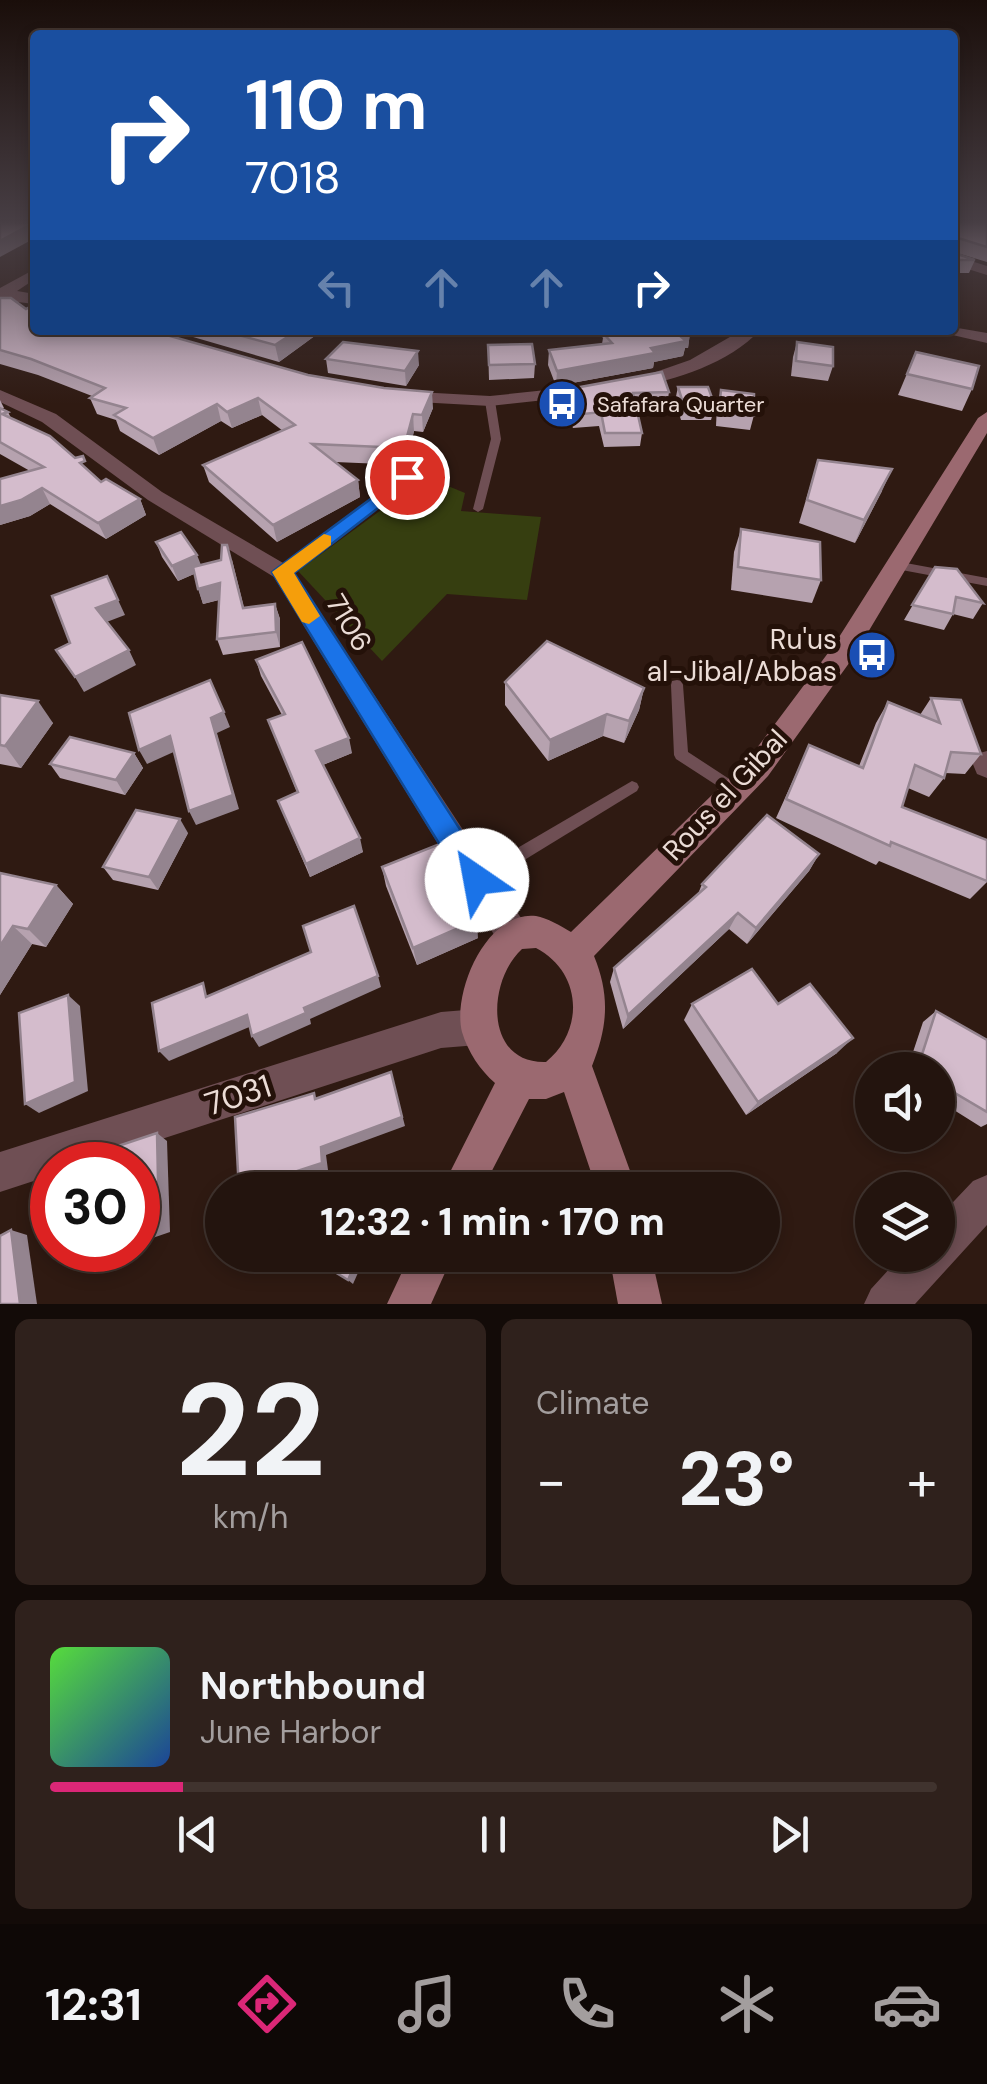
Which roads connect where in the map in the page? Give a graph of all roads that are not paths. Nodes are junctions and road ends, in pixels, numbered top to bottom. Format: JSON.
{"nodes":[{"id":1,"x":1,"y":293,"type":"edge"},
{"id":2,"x":30,"y":298,"type":"edge"},
{"id":3,"x":958,"y":333,"type":"edge"},
{"id":4,"x":743,"y":335,"type":"edge"},
{"id":5,"x":987,"y":338,"type":"edge"},
{"id":6,"x":0,"y":396,"type":"edge"},
{"id":7,"x":388,"y":396,"type":"edge"},
{"id":8,"x":490,"y":401,"type":"junction"},
{"id":9,"x":987,"y":418,"type":"edge"},
{"id":10,"x":407,"y":477,"type":"dead end"},
{"id":11,"x":478,"y":508,"type":"dead end"},
{"id":12,"x":895,"y":565,"type":"junction"},
{"id":13,"x":282,"y":572,"type":"junction"},
{"id":14,"x":987,"y":582,"type":"edge"},
{"id":15,"x":677,"y":685,"type":"dead end"},
{"id":16,"x":632,"y":787,"type":"dead end"},
{"id":17,"x":735,"y":790,"type":"junction"},
{"id":18,"x":477,"y":880,"type":"junction"},
{"id":19,"x":514,"y":935,"type":"junction"},
{"id":20,"x":572,"y":953,"type":"junction"},
{"id":21,"x":478,"y":1027,"type":"junction"},
{"id":22,"x":573,"y":1063,"type":"junction"},
{"id":23,"x":520,"y":1080,"type":"junction"},
{"id":24,"x":0,"y":1172,"type":"edge"},
{"id":25,"x":471,"y":1172,"type":"edge"},
{"id":26,"x":610,"y":1172,"type":"edge"},
{"id":27,"x":987,"y":1195,"type":"edge"},
{"id":28,"x":955,"y":1230,"type":"edge"},
{"id":29,"x":424,"y":1272,"type":"edge"},
{"id":30,"x":633,"y":1272,"type":"edge"},
{"id":31,"x":916,"y":1272,"type":"edge"},
{"id":32,"x":409,"y":1304,"type":"edge"},
{"id":33,"x":640,"y":1304,"type":"edge"},
{"id":34,"x":886,"y":1304,"type":"edge"}],
"edges":[{"from":1,"to":2,"type":"street"},
{"from":3,"to":5,"type":"street"},
{"from":4,"to":8,"type":"street"},
{"from":6,"to":13,"type":"street","name":"7106"},
{"from":7,"to":8,"type":"street"},
{"from":8,"to":11,"type":"lane"},
{"from":9,"to":12,"type":"street","name":"Rous el Gibal"},
{"from":10,"to":13,"type":"lane"},
{"from":12,"to":14,"type":"lane"},
{"from":12,"to":17,"type":"street","name":"Rous el Gibal"},
{"from":13,"to":18,"type":"street","name":"7106"},
{"from":15,"to":17,"type":"lane"},
{"from":16,"to":18,"type":"lane"},
{"from":17,"to":20,"type":"street","name":"Rous el Gibal"},
{"from":18,"to":19,"type":"street","name":"7106"},
{"from":19,"to":20,"type":"street"},
{"from":19,"to":21,"type":"street"},
{"from":20,"to":22,"type":"street"},
{"from":21,"to":23,"type":"street"},
{"from":21,"to":24,"type":"street","name":"7031"},
{"from":22,"to":23,"type":"street"},
{"from":22,"to":26,"type":"street"},
{"from":23,"to":25,"type":"street"},
{"from":27,"to":28,"type":"street"},
{"from":29,"to":32,"type":"street"},
{"from":30,"to":33,"type":"street"},
{"from":31,"to":34,"type":"street"}]}
